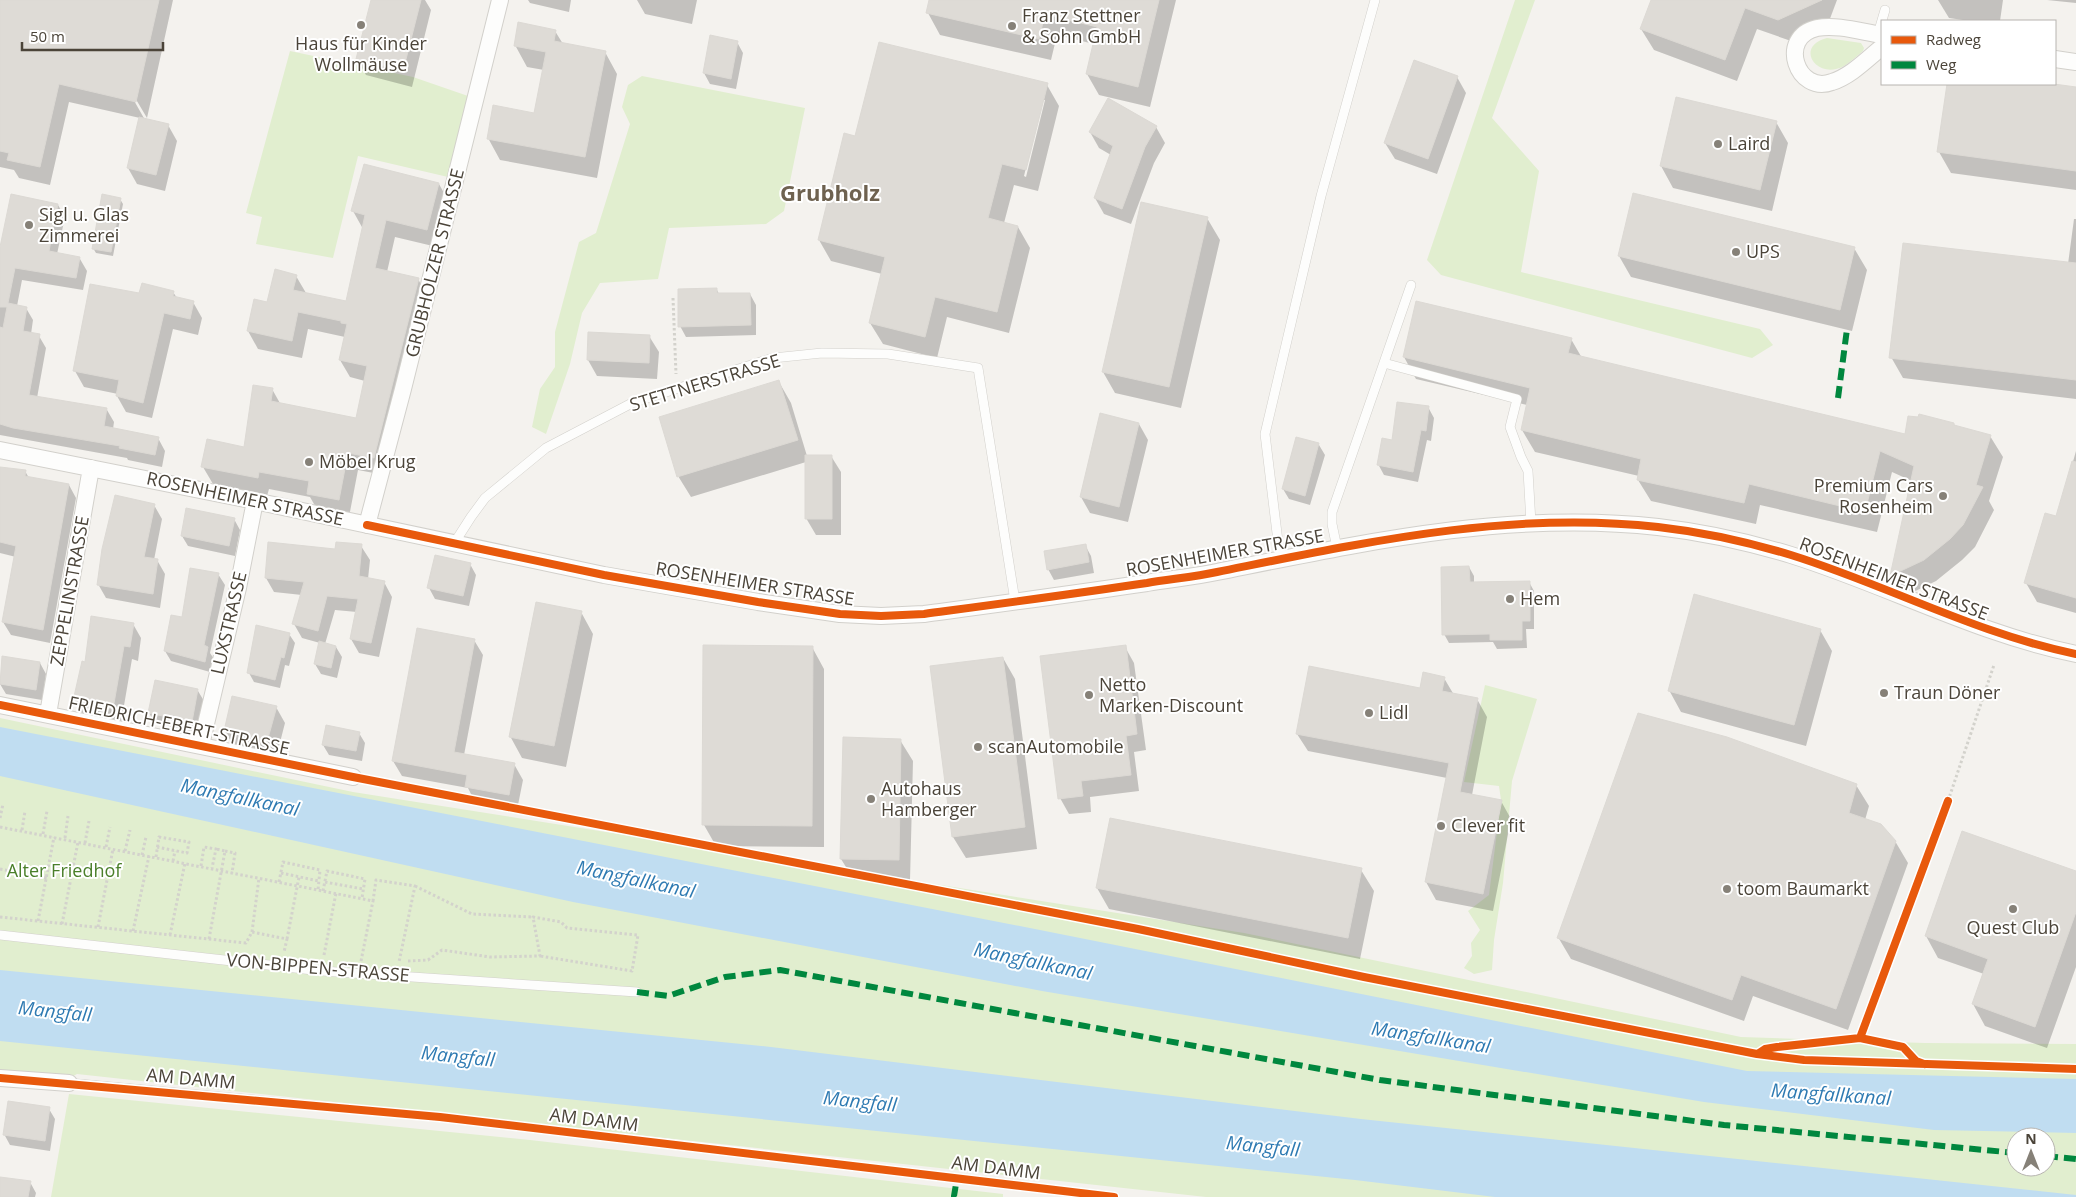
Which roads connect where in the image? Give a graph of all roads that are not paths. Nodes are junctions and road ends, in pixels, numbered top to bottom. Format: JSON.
{"nodes":[{"id":1,"x":500,"y":0,"type":"edge"},
{"id":2,"x":1375,"y":0,"type":"edge"},
{"id":3,"x":1885,"y":10,"type":"dead end"},
{"id":4,"x":1884,"y":20,"type":"edge"},
{"id":5,"x":1881,"y":39,"type":"edge"},
{"id":6,"x":2056,"y":59,"type":"edge"},
{"id":7,"x":2076,"y":62,"type":"edge"},
{"id":8,"x":1411,"y":285,"type":"dead end"},
{"id":9,"x":1384,"y":363,"type":"junction"},
{"id":10,"x":0,"y":450,"type":"edge"},
{"id":11,"x":91,"y":468,"type":"junction"},
{"id":12,"x":254,"y":500,"type":"junction"},
{"id":13,"x":1531,"y":523,"type":"junction"},
{"id":14,"x":367,"y":525,"type":"junction"},
{"id":15,"x":455,"y":542,"type":"junction"},
{"id":16,"x":1337,"y":548,"type":"junction"},
{"id":17,"x":1280,"y":558,"type":"junction"},
{"id":18,"x":1015,"y":601,"type":"junction"},
{"id":19,"x":2076,"y":654,"type":"edge"},
{"id":20,"x":0,"y":705,"type":"edge"},
{"id":21,"x":48,"y":714,"type":"junction"},
{"id":22,"x":201,"y":745,"type":"junction"},
{"id":23,"x":352,"y":777,"type":"dead end"},
{"id":24,"x":0,"y":935,"type":"edge"},
{"id":25,"x":637,"y":992,"type":"dead end"},
{"id":26,"x":0,"y":1078,"type":"edge"},
{"id":27,"x":69,"y":1083,"type":"joint"},
{"id":28,"x":1114,"y":1197,"type":"edge"}],
"edges":[{"from":1,"to":14,"type":"street","name":"GRUBHOLZER STRASSE"},
{"from":2,"to":17,"type":"lane"},
{"from":3,"to":4,"type":"lane"},
{"from":5,"to":5,"type":"street"},
{"from":6,"to":7,"type":"street"},
{"from":8,"to":9,"type":"lane"},
{"from":9,"to":13,"type":"lane"},
{"from":9,"to":16,"type":"lane"},
{"from":10,"to":11,"type":"street","name":"ROSENHEIMER STRASSE"},
{"from":11,"to":12,"type":"street","name":"ROSENHEIMER STRASSE"},
{"from":11,"to":21,"type":"street","name":"ZEPPELINSTRASSE"},
{"from":12,"to":14,"type":"street","name":"ROSENHEIMER STRASSE"},
{"from":12,"to":22,"type":"street","name":"LUXSTRASSE"},
{"from":13,"to":16,"type":"street","name":"ROSENHEIMER STRASSE"},
{"from":13,"to":19,"type":"street","name":"ROSENHEIMER STRASSE"},
{"from":14,"to":15,"type":"street","name":"ROSENHEIMER STRASSE"},
{"from":15,"to":18,"type":"street","name":"ROSENHEIMER STRASSE"},
{"from":15,"to":18,"type":"lane","name":"STETTNERSTRASSE"},
{"from":16,"to":17,"type":"street","name":"ROSENHEIMER STRASSE"},
{"from":17,"to":18,"type":"street","name":"ROSENHEIMER STRASSE"},
{"from":20,"to":21,"type":"street","name":"FRIEDRICH-EBERT-STRASSE"},
{"from":21,"to":22,"type":"street","name":"FRIEDRICH-EBERT-STRASSE"},
{"from":22,"to":23,"type":"street","name":"FRIEDRICH-EBERT-STRASSE"},
{"from":24,"to":25,"type":"lane","name":"VON-BIPPEN-STRASSE"},
{"from":26,"to":27,"type":"street"},
{"from":27,"to":28,"type":"lane","name":"AM DAMM"}]}
